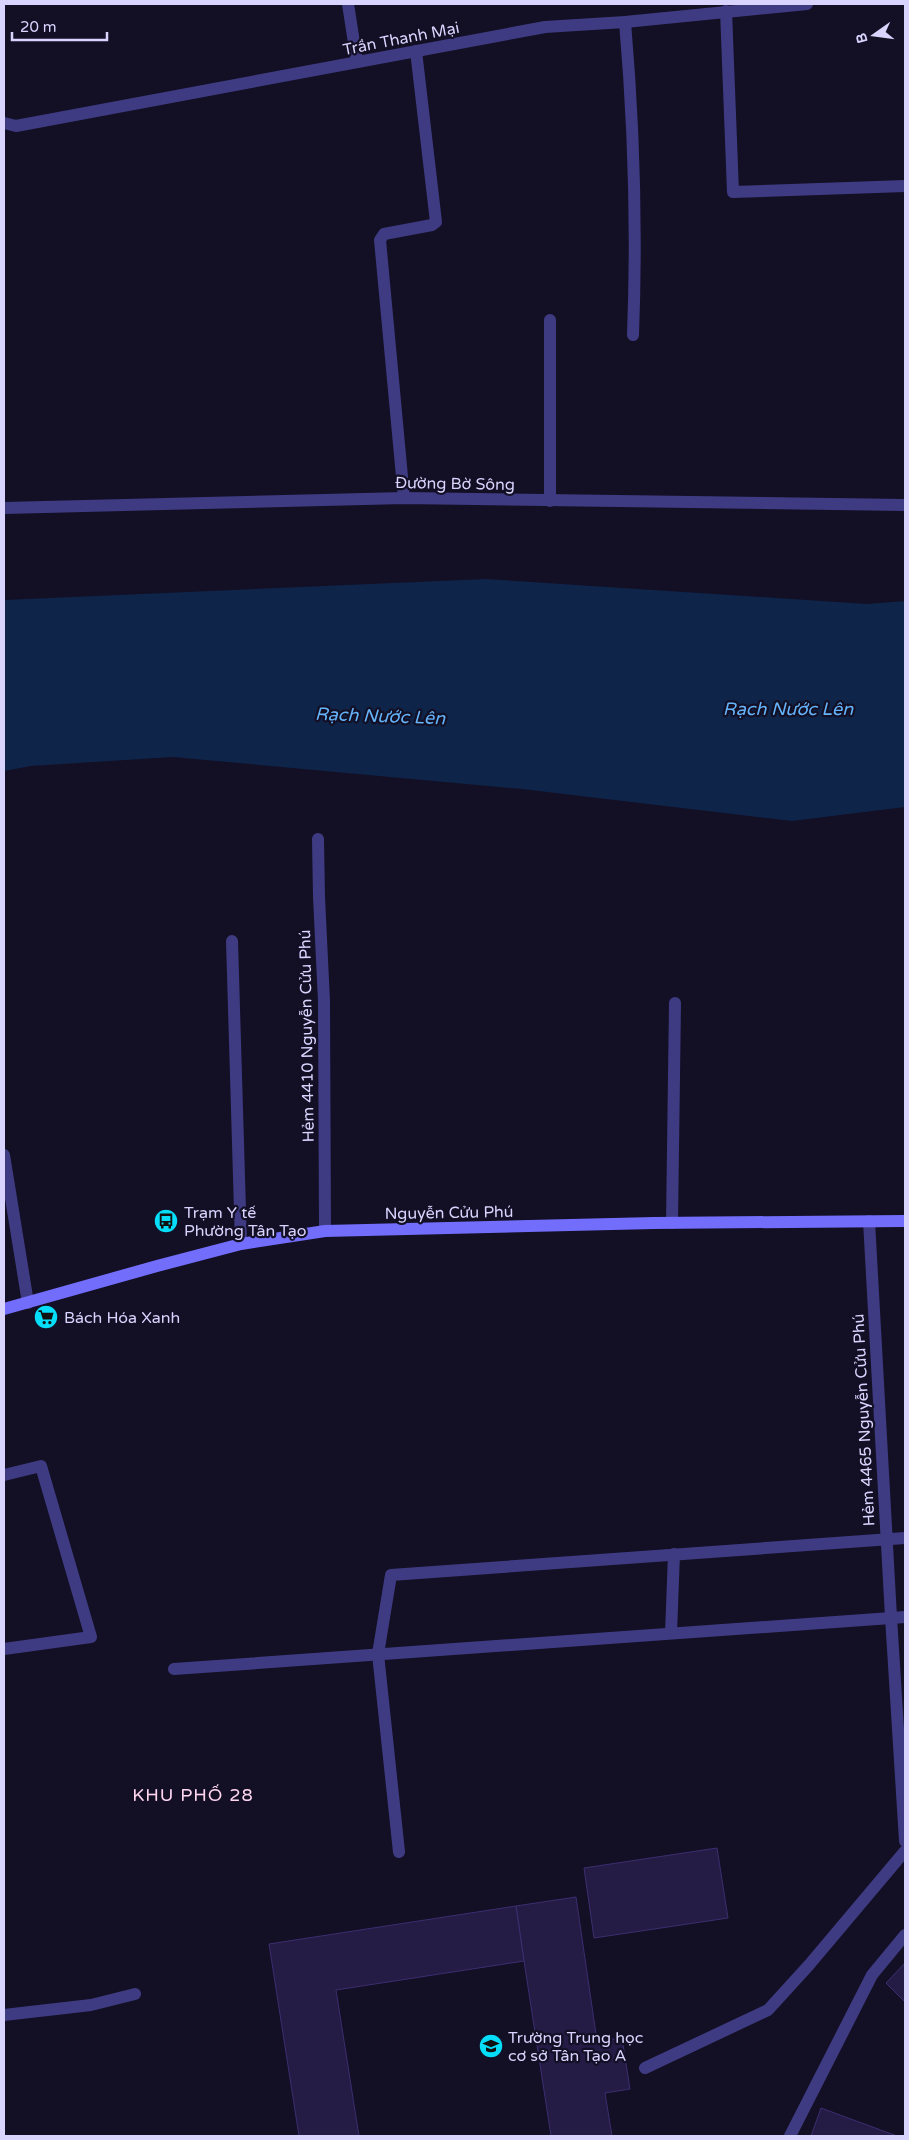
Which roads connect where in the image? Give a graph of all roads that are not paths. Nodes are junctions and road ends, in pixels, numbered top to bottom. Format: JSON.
{"nodes":[{"id":1,"x":348,"y":4,"type":"edge"},
{"id":2,"x":807,"y":4,"type":"edge"},
{"id":3,"x":726,"y":11,"type":"junction"},
{"id":4,"x":625,"y":22,"type":"junction"},
{"id":5,"x":416,"y":51,"type":"junction"},
{"id":6,"x":357,"y":62,"type":"junction"},
{"id":7,"x":4,"y":123,"type":"edge"},
{"id":8,"x":905,"y":186,"type":"edge"},
{"id":9,"x":550,"y":320,"type":"dead end"},
{"id":10,"x":633,"y":335,"type":"dead end"},
{"id":11,"x":404,"y":498,"type":"junction"},
{"id":12,"x":550,"y":501,"type":"junction"},
{"id":13,"x":905,"y":506,"type":"edge"},
{"id":14,"x":4,"y":508,"type":"edge"},
{"id":15,"x":318,"y":839,"type":"dead end"},
{"id":16,"x":232,"y":941,"type":"dead end"},
{"id":17,"x":675,"y":1003,"type":"dead end"},
{"id":18,"x":4,"y":1156,"type":"edge"},
{"id":19,"x":869,"y":1221,"type":"junction"},
{"id":20,"x":905,"y":1221,"type":"edge"},
{"id":21,"x":672,"y":1223,"type":"junction"},
{"id":22,"x":325,"y":1231,"type":"junction"},
{"id":23,"x":241,"y":1244,"type":"junction"},
{"id":24,"x":28,"y":1303,"type":"junction"},
{"id":25,"x":4,"y":1309,"type":"edge"},
{"id":26,"x":4,"y":1476,"type":"edge"},
{"id":27,"x":905,"y":1538,"type":"edge"},
{"id":28,"x":886,"y":1539,"type":"junction"},
{"id":29,"x":674,"y":1554,"type":"junction"},
{"id":30,"x":905,"y":1617,"type":"edge"},
{"id":31,"x":891,"y":1618,"type":"junction"},
{"id":32,"x":671,"y":1633,"type":"junction"},
{"id":33,"x":4,"y":1649,"type":"edge"},
{"id":34,"x":378,"y":1654,"type":"junction"},
{"id":35,"x":174,"y":1669,"type":"dead end"},
{"id":36,"x":905,"y":1841,"type":"edge"},
{"id":37,"x":905,"y":1851,"type":"edge"},
{"id":38,"x":399,"y":1852,"type":"dead end"},
{"id":39,"x":905,"y":1935,"type":"edge"},
{"id":40,"x":135,"y":1994,"type":"dead end"},
{"id":41,"x":4,"y":2015,"type":"edge"},
{"id":42,"x":645,"y":2068,"type":"dead end"},
{"id":43,"x":790,"y":2136,"type":"edge"}],
"edges":[{"from":1,"to":6,"type":"street"},
{"from":2,"to":3,"type":"street","name":"Trần Thanh Mại"},
{"from":3,"to":4,"type":"street","name":"Trần Thanh Mại"},
{"from":3,"to":8,"type":"street"},
{"from":4,"to":5,"type":"street","name":"Trần Thanh Mại"},
{"from":4,"to":10,"type":"street"},
{"from":5,"to":6,"type":"street","name":"Trần Thanh Mại"},
{"from":5,"to":11,"type":"street"},
{"from":6,"to":7,"type":"street","name":"Trần Thanh Mại"},
{"from":9,"to":12,"type":"street"},
{"from":11,"to":12,"type":"street","name":"Đường Bờ Sông"},
{"from":11,"to":14,"type":"street","name":"Đường Bờ Sông"},
{"from":12,"to":13,"type":"street","name":"Đường Bờ Sông"},
{"from":15,"to":22,"type":"street","name":"Hẻm 4410 Nguyễn Cửu Phú"},
{"from":16,"to":23,"type":"street"},
{"from":17,"to":21,"type":"street"},
{"from":18,"to":24,"type":"street"},
{"from":19,"to":20,"type":"main road","name":"Nguyễn Cửu Phú"},
{"from":19,"to":21,"type":"main road","name":"Nguyễn Cửu Phú"},
{"from":19,"to":28,"type":"street","name":"Hẻm 4465 Nguyễn Cửu Phú"},
{"from":21,"to":22,"type":"main road","name":"Nguyễn Cửu Phú"},
{"from":22,"to":23,"type":"main road","name":"Nguyễn Cửu Phú"},
{"from":23,"to":24,"type":"main road","name":"Nguyễn Cửu Phú"},
{"from":24,"to":25,"type":"main road","name":"Nguyễn Cửu Phú"},
{"from":26,"to":33,"type":"street"},
{"from":27,"to":28,"type":"street"},
{"from":28,"to":29,"type":"street"},
{"from":28,"to":31,"type":"street","name":"Hẻm 4465 Nguyễn Cửu Phú"},
{"from":29,"to":32,"type":"street"},
{"from":29,"to":34,"type":"street"},
{"from":30,"to":31,"type":"street"},
{"from":31,"to":32,"type":"street"},
{"from":31,"to":36,"type":"street","name":"Hẻm 4465 Nguyễn Cửu Phú"},
{"from":32,"to":34,"type":"street"},
{"from":34,"to":35,"type":"street"},
{"from":34,"to":38,"type":"street"},
{"from":37,"to":42,"type":"street"},
{"from":39,"to":43,"type":"street"},
{"from":40,"to":41,"type":"street"}]}
